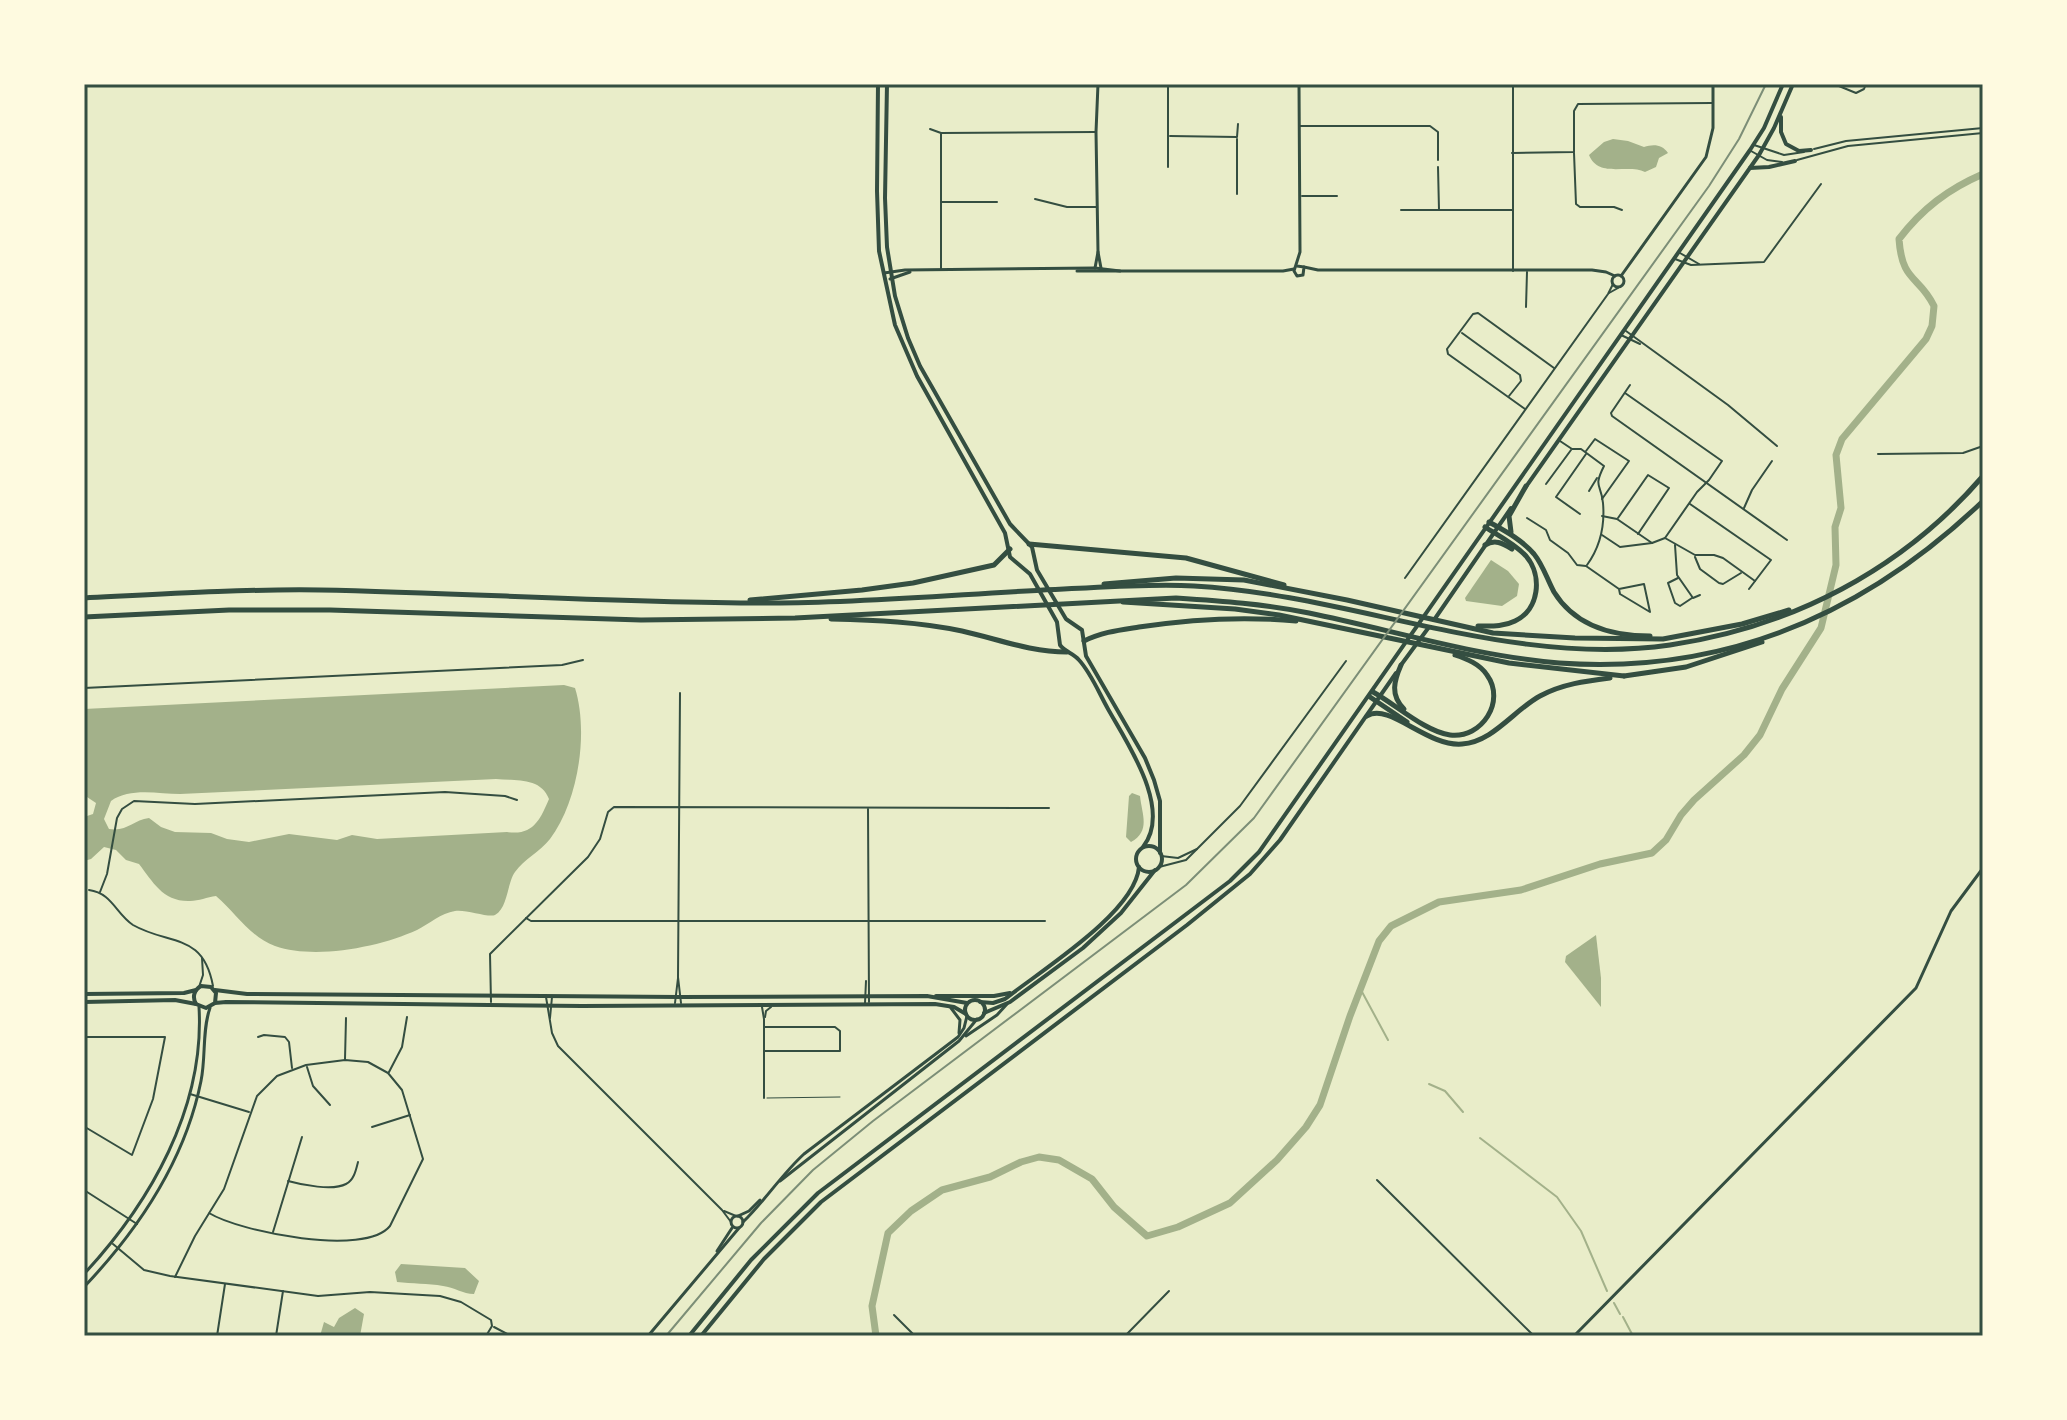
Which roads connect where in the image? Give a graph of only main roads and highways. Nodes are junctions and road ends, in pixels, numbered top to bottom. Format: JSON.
{"nodes":[{"id":1,"x":878,"y":84,"type":"edge"},
{"id":2,"x":887,"y":84,"type":"edge"},
{"id":3,"x":1783,"y":84,"type":"edge"},
{"id":4,"x":1793,"y":84,"type":"edge"},
{"id":5,"x":1782,"y":111,"type":"junction"},
{"id":6,"x":1811,"y":150,"type":"road end"},
{"id":7,"x":1795,"y":161,"type":"road end"},
{"id":8,"x":1750,"y":168,"type":"junction"},
{"id":9,"x":886,"y":173,"type":"junction"},
{"id":10,"x":877,"y":191,"type":"junction"},
{"id":11,"x":1552,"y":435,"type":"junction"},
{"id":12,"x":1559,"y":441,"type":"junction"},
{"id":13,"x":1983,"y":476,"type":"edge"},
{"id":14,"x":1526,"y":486,"type":"junction"},
{"id":15,"x":1983,"y":501,"type":"edge"},
{"id":16,"x":1487,"y":524,"type":"junction"},
{"id":17,"x":1496,"y":530,"type":"junction"},
{"id":18,"x":1517,"y":539,"type":"junction"},
{"id":19,"x":1028,"y":543,"type":"junction"},
{"id":20,"x":1485,"y":545,"type":"junction"},
{"id":21,"x":1010,"y":549,"type":"junction"},
{"id":22,"x":1532,"y":569,"type":"junction"},
{"id":23,"x":1071,"y":588,"type":"junction"},
{"id":24,"x":1301,"y":591,"type":"junction"},
{"id":25,"x":84,"y":598,"type":"edge"},
{"id":26,"x":1096,"y":601,"type":"junction"},
{"id":27,"x":1821,"y":601,"type":"junction"},
{"id":28,"x":721,"y":602,"type":"junction"},
{"id":29,"x":1386,"y":612,"type":"junction"},
{"id":30,"x":84,"y":617,"type":"edge"},
{"id":31,"x":795,"y":618,"type":"junction"},
{"id":32,"x":1331,"y":625,"type":"junction"},
{"id":33,"x":1469,"y":626,"type":"junction"},
{"id":34,"x":1777,"y":635,"type":"junction"},
{"id":35,"x":1687,"y":636,"type":"junction"},
{"id":36,"x":1427,"y":642,"type":"junction"},
{"id":37,"x":1084,"y":643,"type":"junction"},
{"id":38,"x":1443,"y":650,"type":"junction"},
{"id":39,"x":1069,"y":652,"type":"junction"},
{"id":40,"x":1401,"y":665,"type":"junction"},
{"id":41,"x":1624,"y":676,"type":"junction"},
{"id":42,"x":1372,"y":694,"type":"junction"},
{"id":43,"x":1379,"y":698,"type":"junction"},
{"id":44,"x":1410,"y":715,"type":"junction"},
{"id":45,"x":1367,"y":716,"type":"junction"},
{"id":46,"x":1417,"y":730,"type":"junction"},
{"id":47,"x":1143,"y":847,"type":"junction"},
{"id":48,"x":1161,"y":854,"type":"junction"},
{"id":49,"x":1139,"y":867,"type":"junction"},
{"id":50,"x":1157,"y":869,"type":"junction"},
{"id":51,"x":197,"y":989,"type":"junction"},
{"id":52,"x":214,"y":989,"type":"junction"},
{"id":53,"x":1014,"y":992,"type":"junction"},
{"id":54,"x":84,"y":994,"type":"edge"},
{"id":55,"x":933,"y":997,"type":"junction"},
{"id":56,"x":84,"y":1002,"type":"edge"},
{"id":57,"x":980,"y":1002,"type":"junction"},
{"id":58,"x":215,"y":1003,"type":"junction"},
{"id":59,"x":967,"y":1003,"type":"junction"},
{"id":60,"x":198,"y":1005,"type":"junction"},
{"id":61,"x":984,"y":1013,"type":"junction"},
{"id":62,"x":967,"y":1015,"type":"junction"},
{"id":63,"x":1042,"y":1023,"type":"junction"},
{"id":64,"x":1047,"y":1030,"type":"junction"},
{"id":65,"x":904,"y":1128,"type":"junction"},
{"id":66,"x":910,"y":1134,"type":"junction"},
{"id":67,"x":763,"y":1247,"type":"junction"},
{"id":68,"x":770,"y":1253,"type":"junction"},
{"id":69,"x":689,"y":1336,"type":"edge"},
{"id":70,"x":701,"y":1336,"type":"edge"}],
"edges":[{"from":1,"to":10,"type":"main road"},
{"from":2,"to":9,"type":"main road"},
{"from":3,"to":11,"type":"main road"},
{"from":4,"to":5,"type":"main road"},
{"from":5,"to":6,"type":"main road"},
{"from":5,"to":8,"type":"main road"},
{"from":7,"to":8,"type":"main road"},
{"from":8,"to":12,"type":"main road"},
{"from":9,"to":10,"type":"main road"},
{"from":9,"to":19,"type":"main road"},
{"from":10,"to":21,"type":"main road"},
{"from":11,"to":12,"type":"main road"},
{"from":11,"to":16,"type":"main road"},
{"from":12,"to":14,"type":"main road"},
{"from":13,"to":27,"type":"highway"},
{"from":14,"to":17,"type":"main road"},
{"from":14,"to":18,"type":"highway"},
{"from":15,"to":34,"type":"highway"},
{"from":16,"to":17,"type":"highway"},
{"from":16,"to":42,"type":"main road"},
{"from":17,"to":18,"type":"highway"},
{"from":17,"to":20,"type":"main road"},
{"from":17,"to":22,"type":"highway"},
{"from":18,"to":35,"type":"highway"},
{"from":19,"to":21,"type":"main road"},
{"from":19,"to":24,"type":"highway"},
{"from":19,"to":37,"type":"main road"},
{"from":20,"to":22,"type":"highway"},
{"from":20,"to":40,"type":"main road"},
{"from":21,"to":28,"type":"highway"},
{"from":21,"to":39,"type":"main road"},
{"from":22,"to":33,"type":"highway"},
{"from":23,"to":24,"type":"highway"},
{"from":23,"to":28,"type":"highway"},
{"from":23,"to":29,"type":"highway"},
{"from":24,"to":29,"type":"highway"},
{"from":25,"to":28,"type":"highway"},
{"from":26,"to":31,"type":"highway"},
{"from":26,"to":32,"type":"highway"},
{"from":26,"to":36,"type":"highway"},
{"from":27,"to":29,"type":"highway"},
{"from":27,"to":35,"type":"highway"},
{"from":29,"to":33,"type":"highway"},
{"from":30,"to":31,"type":"highway"},
{"from":31,"to":39,"type":"highway"},
{"from":32,"to":36,"type":"highway"},
{"from":32,"to":37,"type":"highway"},
{"from":33,"to":35,"type":"highway"},
{"from":34,"to":36,"type":"highway"},
{"from":34,"to":41,"type":"highway"},
{"from":36,"to":38,"type":"highway"},
{"from":37,"to":39,"type":"main road"},
{"from":37,"to":48,"type":"main road"},
{"from":38,"to":41,"type":"highway"},
{"from":38,"to":44,"type":"highway"},
{"from":39,"to":47,"type":"main road"},
{"from":40,"to":43,"type":"main road"},
{"from":40,"to":44,"type":"highway"},
{"from":41,"to":46,"type":"highway"},
{"from":42,"to":43,"type":"highway"},
{"from":42,"to":63,"type":"main road"},
{"from":43,"to":44,"type":"highway"},
{"from":43,"to":45,"type":"main road"},
{"from":43,"to":46,"type":"highway"},
{"from":45,"to":46,"type":"highway"},
{"from":45,"to":64,"type":"main road"},
{"from":47,"to":48,"type":"main road"},
{"from":47,"to":49,"type":"main road"},
{"from":48,"to":50,"type":"main road"},
{"from":49,"to":50,"type":"main road"},
{"from":49,"to":53,"type":"main road"},
{"from":50,"to":61,"type":"main road"},
{"from":51,"to":52,"type":"main road"},
{"from":51,"to":54,"type":"main road"},
{"from":51,"to":60,"type":"main road"},
{"from":52,"to":55,"type":"main road"},
{"from":52,"to":58,"type":"main road"},
{"from":53,"to":55,"type":"main road"},
{"from":53,"to":57,"type":"main road"},
{"from":55,"to":59,"type":"main road"},
{"from":56,"to":60,"type":"main road"},
{"from":57,"to":59,"type":"main road"},
{"from":57,"to":61,"type":"main road"},
{"from":58,"to":60,"type":"main road"},
{"from":58,"to":62,"type":"main road"},
{"from":59,"to":62,"type":"main road"},
{"from":61,"to":62,"type":"main road"},
{"from":63,"to":64,"type":"main road"},
{"from":63,"to":65,"type":"main road"},
{"from":64,"to":66,"type":"main road"},
{"from":65,"to":66,"type":"main road"},
{"from":65,"to":67,"type":"main road"},
{"from":66,"to":68,"type":"main road"},
{"from":67,"to":68,"type":"main road"},
{"from":67,"to":69,"type":"main road"},
{"from":68,"to":70,"type":"main road"}]}
